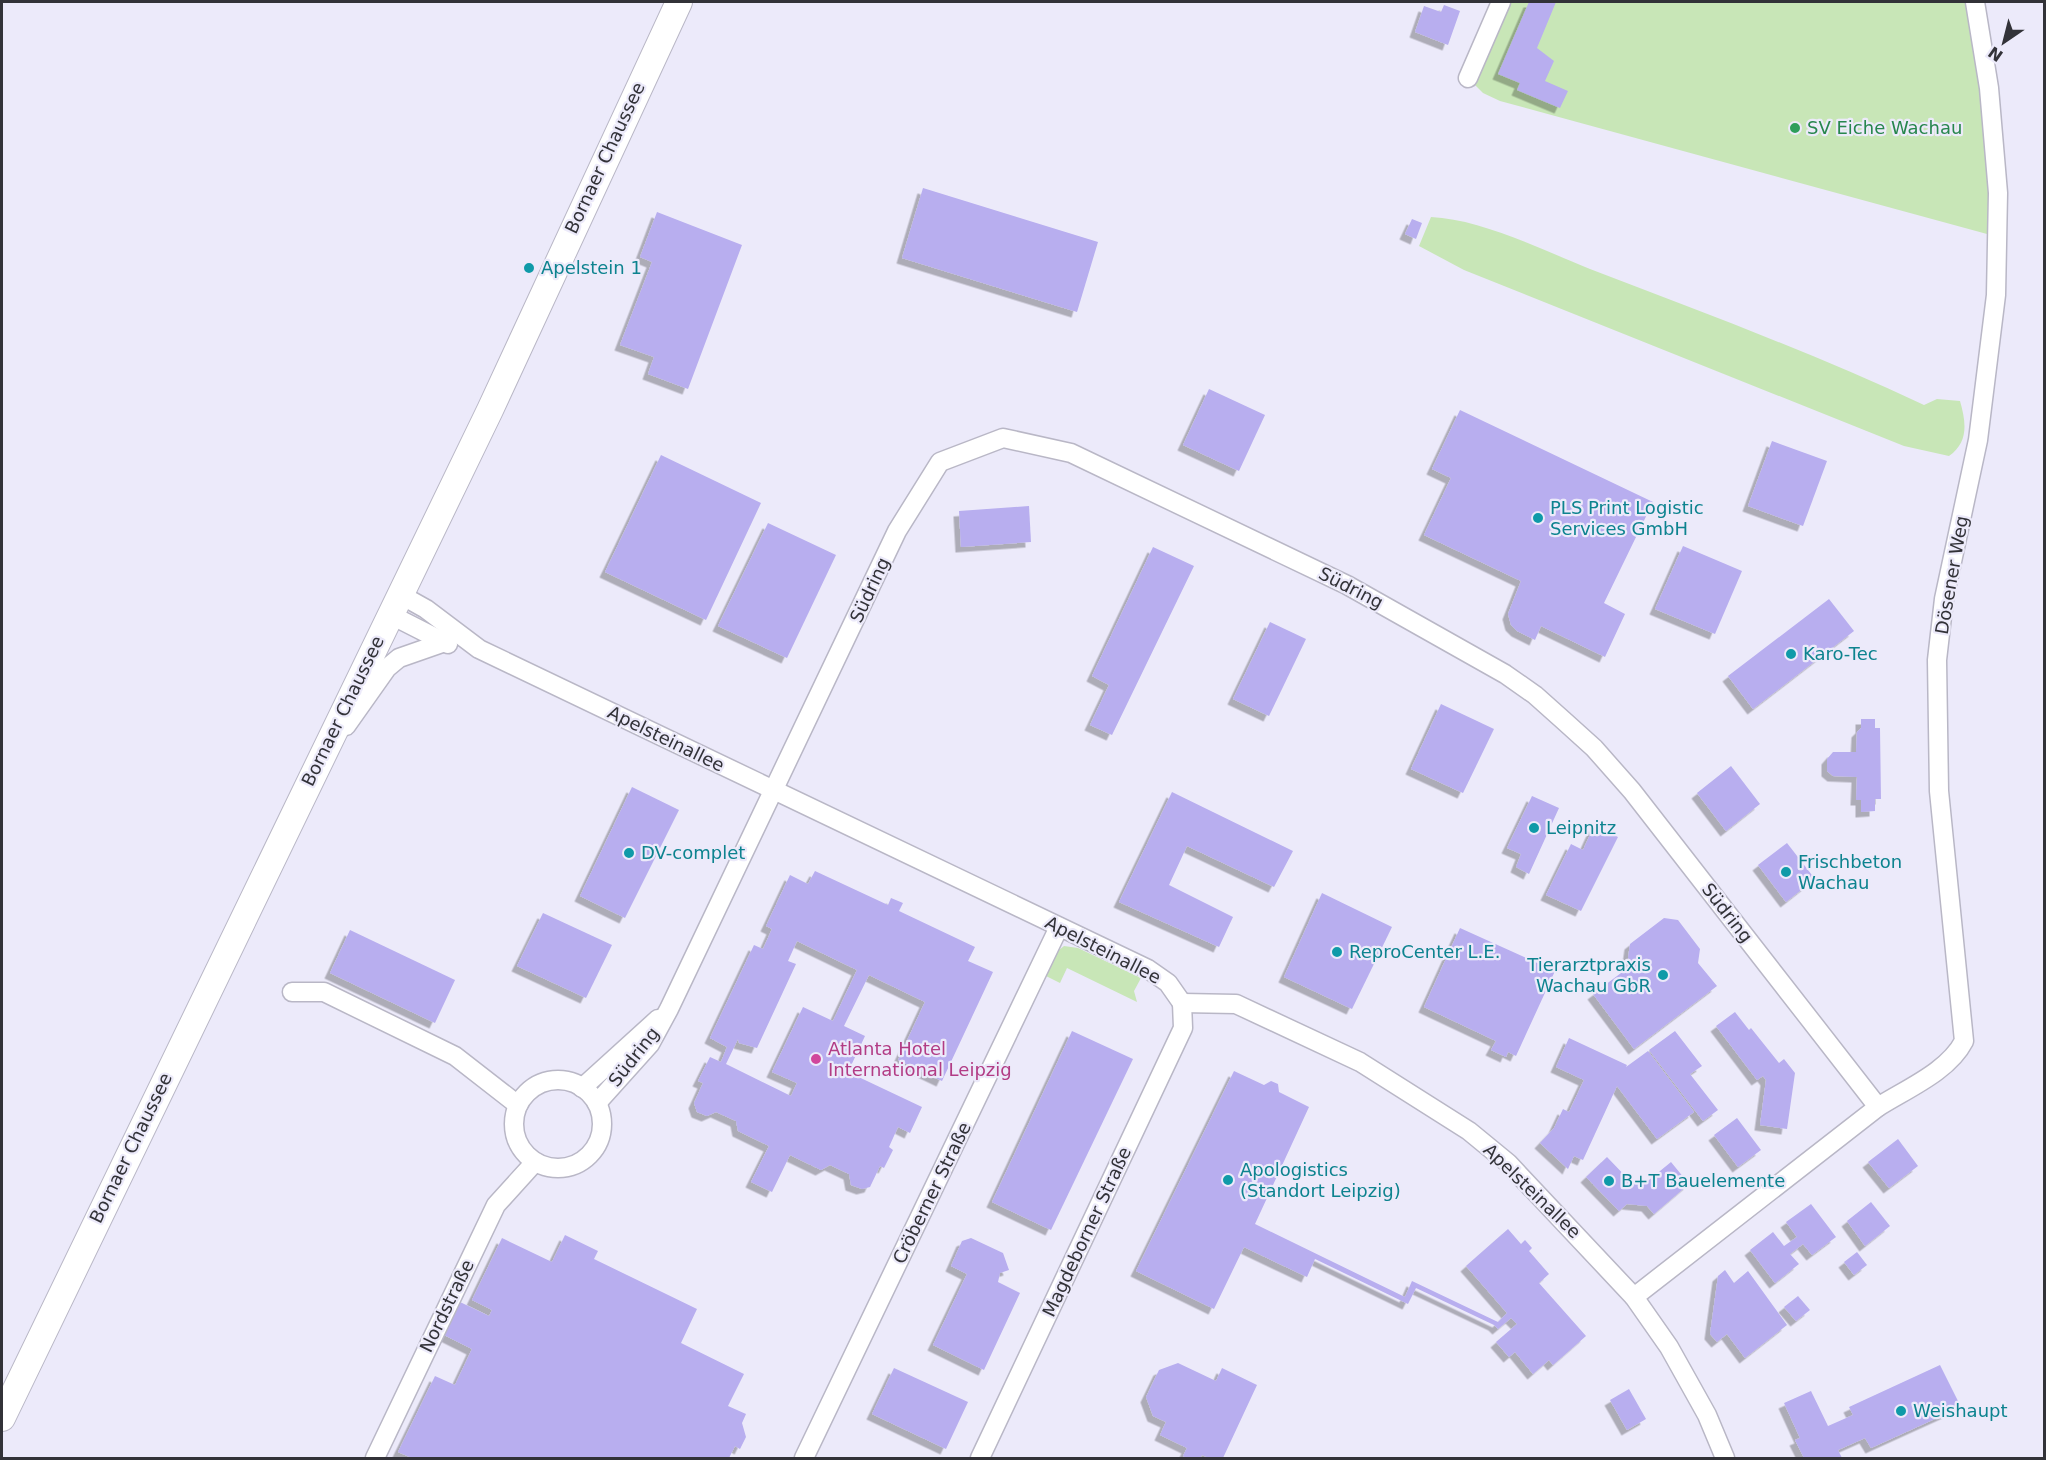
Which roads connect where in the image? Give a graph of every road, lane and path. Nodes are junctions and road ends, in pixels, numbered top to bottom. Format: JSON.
{"nodes":[{"id":1,"x":679,"y":2,"type":"edge"},
{"id":2,"x":1501,"y":2,"type":"edge"},
{"id":3,"x":1975,"y":2,"type":"edge"},
{"id":4,"x":1468,"y":78,"type":"dead end"},
{"id":5,"x":396,"y":605,"type":"junction"},
{"id":6,"x":442,"y":643,"type":"junction"},
{"id":7,"x":479,"y":649,"type":"junction"},
{"id":8,"x":316,"y":766,"type":"junction"},
{"id":9,"x":775,"y":791,"type":"junction"},
{"id":10,"x":1059,"y":927,"type":"junction"},
{"id":11,"x":292,"y":992,"type":"dead end"},
{"id":12,"x":1182,"y":1002,"type":"junction"},
{"id":13,"x":669,"y":1009,"type":"junction"},
{"id":14,"x":582,"y":1088,"type":"junction"},
{"id":15,"x":597,"y":1103,"type":"junction"},
{"id":16,"x":518,"y":1105,"type":"junction"},
{"id":17,"x":1878,"y":1107,"type":"junction"},
{"id":18,"x":535,"y":1162,"type":"junction"},
{"id":19,"x":1634,"y":1297,"type":"junction"},
{"id":20,"x":2,"y":1418,"type":"edge"},
{"id":21,"x":375,"y":1458,"type":"edge"},
{"id":22,"x":804,"y":1458,"type":"edge"},
{"id":23,"x":980,"y":1458,"type":"edge"},
{"id":24,"x":1725,"y":1458,"type":"edge"}],
"edges":[{"from":1,"to":5,"type":"main road","name":"Bornaer Chaussee"},
{"from":2,"to":4,"type":"street"},
{"from":3,"to":17,"type":"street","name":"Dösener Weg"},
{"from":5,"to":6,"type":"street","name":"Apelsteinallee"},
{"from":5,"to":7,"type":"street","name":"Apelsteinallee"},
{"from":5,"to":8,"type":"main road","name":"Bornaer Chaussee"},
{"from":6,"to":7,"type":"street","name":"Apelsteinallee"},
{"from":6,"to":8,"type":"street","name":"Apelsteinallee"},
{"from":7,"to":9,"type":"street","name":"Apelsteinallee"},
{"from":8,"to":20,"type":"main road","name":"Bornaer Chaussee"},
{"from":9,"to":10,"type":"street","name":"Apelsteinallee"},
{"from":9,"to":13,"type":"street","name":"Südring"},
{"from":9,"to":17,"type":"street","name":"Südring"},
{"from":10,"to":12,"type":"street","name":"Apelsteinallee"},
{"from":10,"to":22,"type":"street","name":"Cröberner Straße"},
{"from":11,"to":16,"type":"street"},
{"from":12,"to":19,"type":"street","name":"Apelsteinallee"},
{"from":12,"to":23,"type":"street","name":"Magdeborner Straße"},
{"from":13,"to":14,"type":"street","name":"Südring"},
{"from":13,"to":15,"type":"street","name":"Südring"},
{"from":14,"to":15,"type":"street"},
{"from":14,"to":16,"type":"street"},
{"from":15,"to":18,"type":"street"},
{"from":16,"to":18,"type":"street"},
{"from":17,"to":19,"type":"street"},
{"from":18,"to":21,"type":"street","name":"Nordstraße"},
{"from":19,"to":24,"type":"street","name":"Apelsteinallee"}]}
